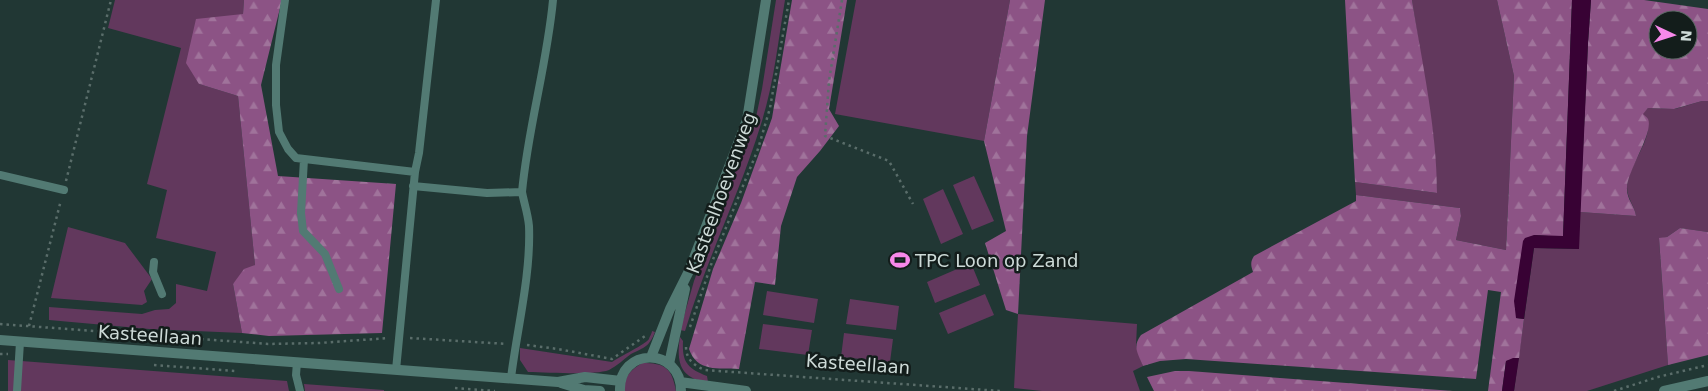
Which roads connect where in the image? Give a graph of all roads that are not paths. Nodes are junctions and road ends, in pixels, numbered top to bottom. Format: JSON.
{"nodes":[{"id":1,"x":285,"y":0,"type":"edge"},
{"id":2,"x":436,"y":0,"type":"edge"},
{"id":3,"x":553,"y":0,"type":"edge"},
{"id":4,"x":766,"y":0,"type":"edge"},
{"id":5,"x":304,"y":159,"type":"junction"},
{"id":6,"x":415,"y":172,"type":"junction"},
{"id":7,"x":0,"y":175,"type":"edge"},
{"id":8,"x":413,"y":186,"type":"junction"},
{"id":9,"x":64,"y":190,"type":"road end"},
{"id":10,"x":522,"y":192,"type":"junction"},
{"id":11,"x":154,"y":262,"type":"dead end"},
{"id":12,"x":689,"y":271,"type":"junction"},
{"id":13,"x":339,"y":289,"type":"dead end"},
{"id":14,"x":162,"y":294,"type":"dead end"},
{"id":15,"x":0,"y":340,"type":"edge"},
{"id":16,"x":23,"y":342,"type":"junction"},
{"id":17,"x":651,"y":357,"type":"junction"},
{"id":18,"x":297,"y":362,"type":"junction"},
{"id":19,"x":669,"y":364,"type":"junction"},
{"id":20,"x":396,"y":370,"type":"junction"},
{"id":21,"x":511,"y":378,"type":"junction"},
{"id":22,"x":1708,"y":381,"type":"edge"},
{"id":23,"x":558,"y":382,"type":"junction"},
{"id":24,"x":620,"y":386,"type":"edge"},
{"id":25,"x":681,"y":386,"type":"edge"},
{"id":26,"x":17,"y":391,"type":"edge"},
{"id":27,"x":300,"y":391,"type":"edge"},
{"id":28,"x":600,"y":391,"type":"edge"},
{"id":29,"x":746,"y":391,"type":"edge"},
{"id":30,"x":1664,"y":391,"type":"edge"}],
"edges":[{"from":1,"to":5,"type":"lane"},
{"from":2,"to":6,"type":"lane"},
{"from":3,"to":10,"type":"lane"},
{"from":4,"to":12,"type":"street","name":"Kasteelhoevenweg"},
{"from":5,"to":6,"type":"lane"},
{"from":5,"to":13,"type":"lane"},
{"from":6,"to":8,"type":"lane"},
{"from":7,"to":9,"type":"lane"},
{"from":8,"to":10,"type":"lane"},
{"from":8,"to":20,"type":"lane"},
{"from":10,"to":21,"type":"lane"},
{"from":11,"to":14,"type":"lane"},
{"from":12,"to":17,"type":"street","name":"Kasteelhoevenweg"},
{"from":12,"to":19,"type":"street","name":"Kasteelhoevenweg"},
{"from":15,"to":16,"type":"street","name":"Kasteellaan"},
{"from":16,"to":18,"type":"street","name":"Kasteellaan"},
{"from":16,"to":26,"type":"lane"},
{"from":17,"to":19,"type":"street"},
{"from":17,"to":24,"type":"street"},
{"from":18,"to":20,"type":"street","name":"Kasteellaan"},
{"from":18,"to":27,"type":"lane"},
{"from":19,"to":25,"type":"street"},
{"from":20,"to":21,"type":"street","name":"Kasteellaan"},
{"from":21,"to":23,"type":"street","name":"Kasteellaan"},
{"from":22,"to":30,"type":"street"},
{"from":23,"to":24,"type":"street","name":"Kasteellaan"},
{"from":23,"to":28,"type":"street","name":"Kasteellaan"},
{"from":25,"to":29,"type":"street"}]}
